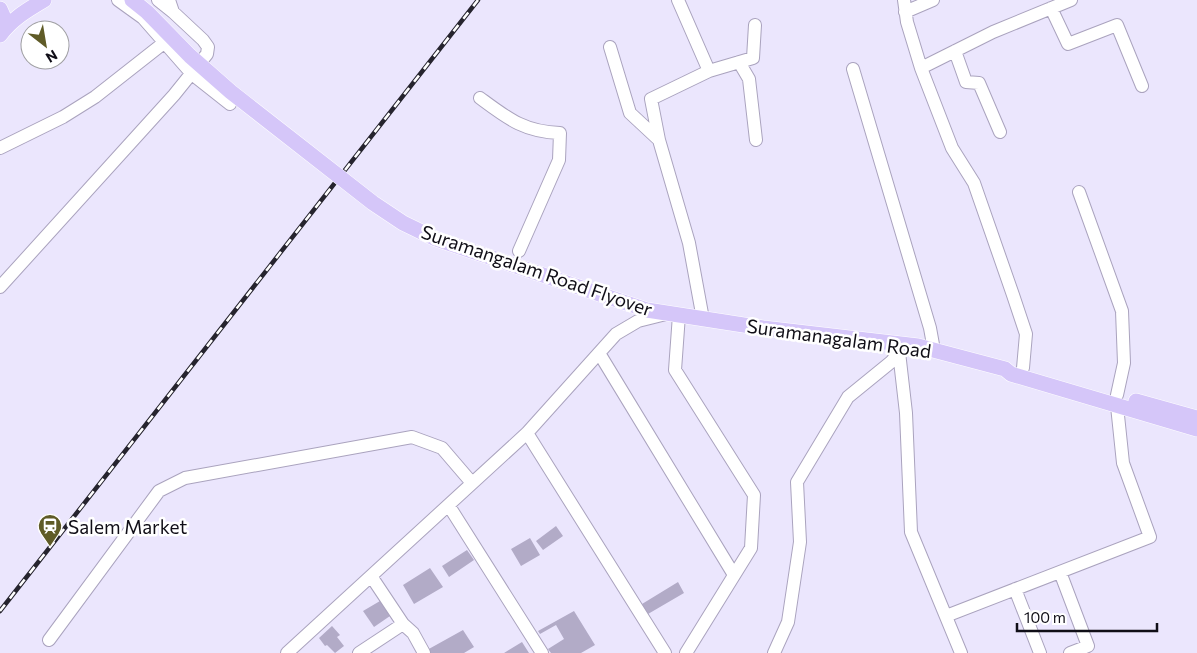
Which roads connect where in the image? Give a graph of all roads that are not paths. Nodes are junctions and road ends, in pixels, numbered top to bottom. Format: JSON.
{"nodes":[{"id":1,"x":44,"y":0,"type":"edge"},
{"id":2,"x":118,"y":0,"type":"edge"},
{"id":3,"x":132,"y":0,"type":"edge"},
{"id":4,"x":145,"y":0,"type":"edge"},
{"id":5,"x":158,"y":0,"type":"edge"},
{"id":6,"x":168,"y":0,"type":"edge"},
{"id":7,"x":678,"y":0,"type":"edge"},
{"id":8,"x":933,"y":0,"type":"edge"},
{"id":9,"x":1071,"y":0,"type":"edge"},
{"id":10,"x":905,"y":6,"type":"edge"},
{"id":11,"x":1051,"y":8,"type":"junction"},
{"id":12,"x":0,"y":9,"type":"edge"},
{"id":13,"x":174,"y":12,"type":"junction"},
{"id":14,"x":754,"y":25,"type":"dead end"},
{"id":15,"x":4,"y":30,"type":"edge"},
{"id":16,"x":165,"y":42,"type":"junction"},
{"id":17,"x":610,"y":47,"type":"dead end"},
{"id":18,"x":955,"y":51,"type":"junction"},
{"id":19,"x":739,"y":62,"type":"junction"},
{"id":20,"x":921,"y":68,"type":"junction"},
{"id":21,"x":853,"y":69,"type":"dead end"},
{"id":22,"x":709,"y":71,"type":"junction"},
{"id":23,"x":192,"y":74,"type":"junction"},
{"id":24,"x":1142,"y":86,"type":"dead end"},
{"id":25,"x":480,"y":98,"type":"dead end"},
{"id":26,"x":230,"y":104,"type":"dead end"},
{"id":27,"x":1000,"y":132,"type":"dead end"},
{"id":28,"x":660,"y":140,"type":"junction"},
{"id":29,"x":756,"y":140,"type":"dead end"},
{"id":30,"x":0,"y":148,"type":"edge"},
{"id":31,"x":1079,"y":192,"type":"dead end"},
{"id":32,"x":520,"y":251,"type":"dead end"},
{"id":33,"x":0,"y":287,"type":"edge"},
{"id":34,"x":649,"y":306,"type":"junction"},
{"id":35,"x":675,"y":314,"type":"junction"},
{"id":36,"x":703,"y":319,"type":"junction"},
{"id":37,"x":903,"y":348,"type":"junction"},
{"id":38,"x":934,"y":350,"type":"junction"},
{"id":39,"x":599,"y":353,"type":"junction"},
{"id":40,"x":1023,"y":368,"type":"junction"},
{"id":41,"x":1005,"y":369,"type":"junction"},
{"id":42,"x":1117,"y":400,"type":"junction"},
{"id":43,"x":1197,"y":418,"type":"edge"},
{"id":44,"x":1197,"y":429,"type":"edge"},
{"id":45,"x":527,"y":433,"type":"junction"},
{"id":46,"x":472,"y":484,"type":"junction"},
{"id":47,"x":449,"y":506,"type":"junction"},
{"id":48,"x":1060,"y":572,"type":"junction"},
{"id":49,"x":734,"y":575,"type":"junction"},
{"id":50,"x":371,"y":576,"type":"junction"},
{"id":51,"x":1015,"y":589,"type":"junction"},
{"id":52,"x":946,"y":616,"type":"junction"},
{"id":53,"x":402,"y":624,"type":"junction"},
{"id":54,"x":49,"y":640,"type":"dead end"},
{"id":55,"x":287,"y":653,"type":"edge"},
{"id":56,"x":359,"y":653,"type":"edge"},
{"id":57,"x":424,"y":653,"type":"edge"},
{"id":58,"x":542,"y":653,"type":"edge"},
{"id":59,"x":665,"y":653,"type":"edge"},
{"id":60,"x":686,"y":653,"type":"edge"},
{"id":61,"x":774,"y":653,"type":"edge"},
{"id":62,"x":961,"y":653,"type":"edge"},
{"id":63,"x":1040,"y":653,"type":"edge"},
{"id":64,"x":1070,"y":653,"type":"edge"}],
"edges":[{"from":1,"to":15,"type":"main road"},
{"from":2,"to":16,"type":"street"},
{"from":3,"to":34,"type":"main road","name":"Suramangalam Road Flyover","bridge":true},
{"from":4,"to":34,"type":"main road","name":"Suramangalam Road Flyover"},
{"from":5,"to":13,"type":"street"},
{"from":6,"to":13,"type":"street"},
{"from":7,"to":22,"type":"street"},
{"from":8,"to":10,"type":"street"},
{"from":9,"to":11,"type":"street"},
{"from":10,"to":20,"type":"street"},
{"from":11,"to":18,"type":"street"},
{"from":11,"to":24,"type":"street"},
{"from":12,"to":15,"type":"main road"},
{"from":13,"to":23,"type":"street"},
{"from":14,"to":19,"type":"street"},
{"from":16,"to":23,"type":"street"},
{"from":16,"to":30,"type":"street"},
{"from":17,"to":28,"type":"street"},
{"from":18,"to":20,"type":"street"},
{"from":18,"to":27,"type":"street"},
{"from":19,"to":22,"type":"street"},
{"from":19,"to":29,"type":"street"},
{"from":20,"to":40,"type":"street"},
{"from":21,"to":38,"type":"street"},
{"from":22,"to":28,"type":"street"},
{"from":23,"to":26,"type":"street"},
{"from":23,"to":33,"type":"street"},
{"from":25,"to":32,"type":"street"},
{"from":28,"to":36,"type":"street"},
{"from":31,"to":42,"type":"street"},
{"from":34,"to":35,"type":"main road","name":"Suramangalam Road Flyover"},
{"from":35,"to":36,"type":"main road","name":"Suramanagalam Road"},
{"from":35,"to":39,"type":"street"},
{"from":35,"to":49,"type":"street"},
{"from":36,"to":37,"type":"main road","name":"Suramanagalam Road"},
{"from":37,"to":38,"type":"main road","name":"Suramanagalam Road"},
{"from":37,"to":52,"type":"street"},
{"from":37,"to":61,"type":"street"},
{"from":38,"to":41,"type":"main road","name":"Suramanagalam Road"},
{"from":39,"to":45,"type":"street"},
{"from":39,"to":49,"type":"street"},
{"from":40,"to":41,"type":"main road","name":"Suramanagalam Road"},
{"from":40,"to":42,"type":"main road","name":"Suramanagalam Road"},
{"from":41,"to":42,"type":"main road","name":"Suramanagalam Road"},
{"from":42,"to":43,"type":"main road","name":"Suramanagalam Road"},
{"from":42,"to":44,"type":"main road","name":"Suramanagalam Road"},
{"from":42,"to":48,"type":"street"},
{"from":45,"to":46,"type":"street"},
{"from":45,"to":59,"type":"street"},
{"from":46,"to":47,"type":"street"},
{"from":46,"to":54,"type":"street"},
{"from":47,"to":50,"type":"street"},
{"from":47,"to":58,"type":"street"},
{"from":48,"to":51,"type":"street"},
{"from":48,"to":64,"type":"street"},
{"from":49,"to":60,"type":"street"},
{"from":50,"to":53,"type":"street"},
{"from":50,"to":55,"type":"street"},
{"from":51,"to":52,"type":"street"},
{"from":51,"to":63,"type":"street"},
{"from":52,"to":62,"type":"street"},
{"from":53,"to":56,"type":"street"},
{"from":53,"to":57,"type":"street"}]}
